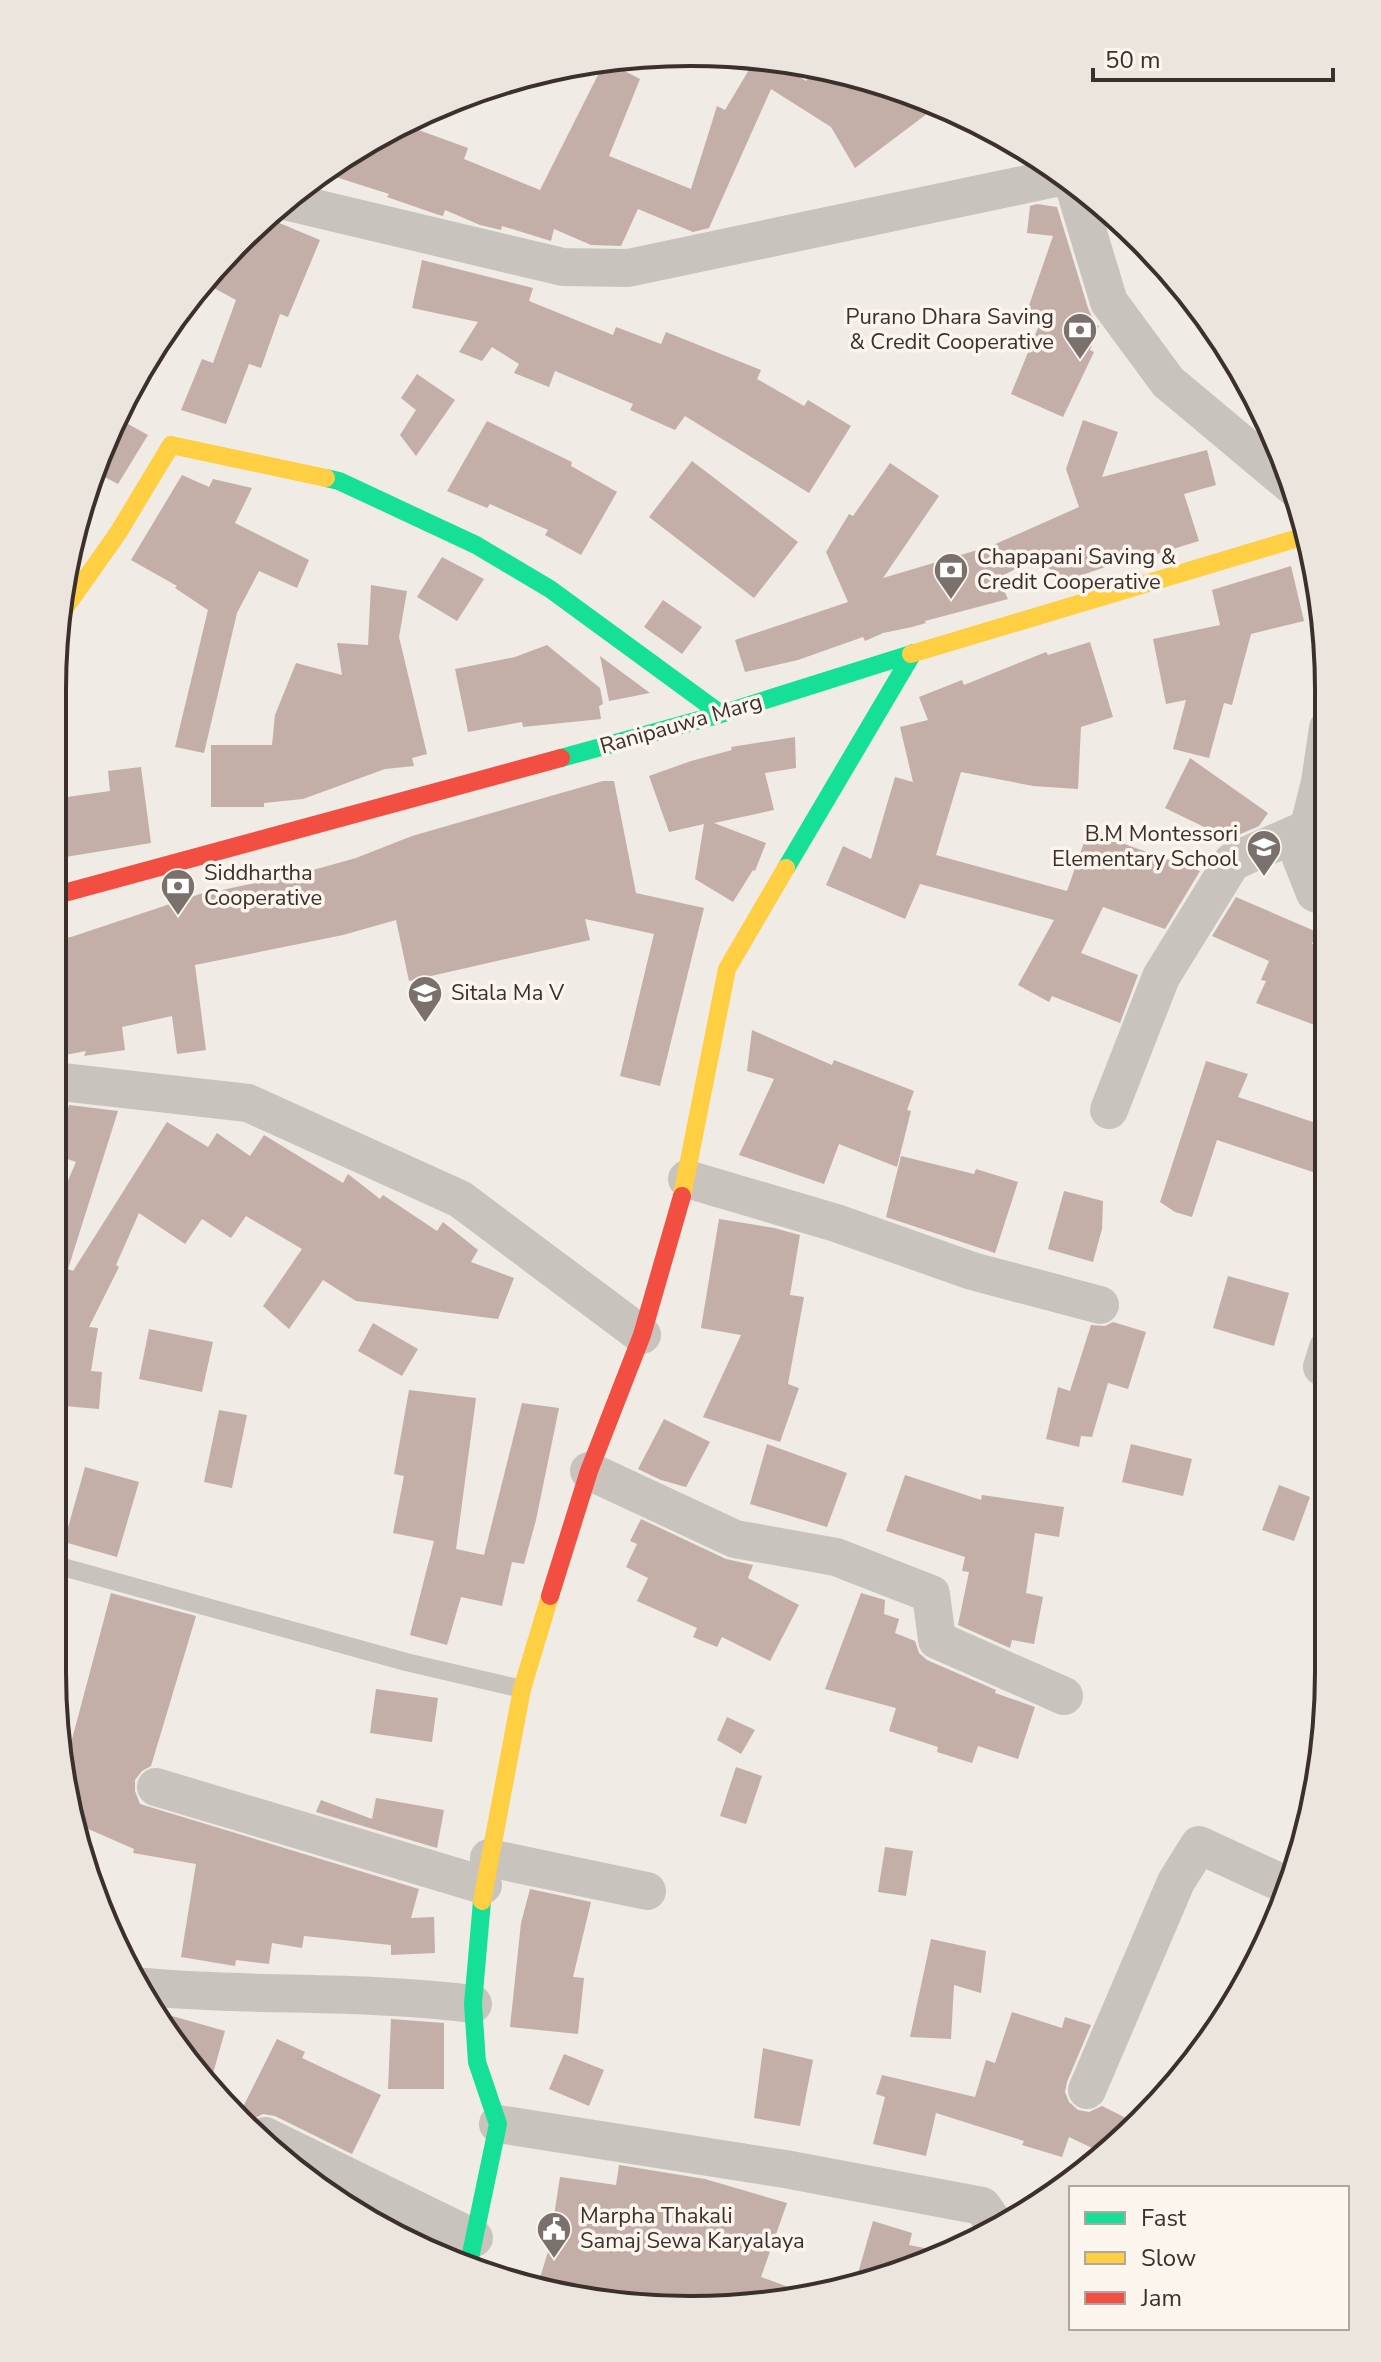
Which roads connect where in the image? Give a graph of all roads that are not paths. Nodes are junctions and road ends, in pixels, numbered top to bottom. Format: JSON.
{"nodes":[{"id":1,"x":1049,"y":179,"type":"edge"},
{"id":2,"x":1079,"y":201,"type":"edge"},
{"id":3,"x":299,"y":204,"type":"edge"},
{"id":4,"x":1275,"y":471,"type":"edge"},
{"id":5,"x":1296,"y":539,"type":"edge"},
{"id":6,"x":73,"y":596,"type":"edge"},
{"id":7,"x":913,"y":653,"type":"junction"},
{"id":8,"x":721,"y":714,"type":"junction"},
{"id":9,"x":1315,"y":803,"type":"edge"},
{"id":10,"x":1309,"y":828,"type":"junction"},
{"id":11,"x":66,"y":892,"type":"edge"},
{"id":12,"x":1315,"y":893,"type":"edge"},
{"id":13,"x":66,"y":1082,"type":"edge"},
{"id":14,"x":1109,"y":1110,"type":"dead end"},
{"id":15,"x":687,"y":1179,"type":"junction"},
{"id":16,"x":1100,"y":1305,"type":"dead end"},
{"id":17,"x":642,"y":1335,"type":"junction"},
{"id":18,"x":589,"y":1471,"type":"junction"},
{"id":19,"x":66,"y":1568,"type":"edge"},
{"id":20,"x":522,"y":1689,"type":"junction"},
{"id":21,"x":1064,"y":1696,"type":"dead end"},
{"id":22,"x":156,"y":1787,"type":"dead end"},
{"id":23,"x":486,"y":1872,"type":"junction"},
{"id":24,"x":1278,"y":1882,"type":"edge"},
{"id":25,"x":647,"y":1891,"type":"dead end"},
{"id":26,"x":152,"y":1988,"type":"edge"},
{"id":27,"x":473,"y":2004,"type":"junction"},
{"id":28,"x":1087,"y":2090,"type":"dead end"},
{"id":29,"x":498,"y":2124,"type":"junction"},
{"id":30,"x":288,"y":2149,"type":"edge"},
{"id":31,"x":991,"y":2219,"type":"edge"},
{"id":32,"x":472,"y":2250,"type":"edge"}],
"edges":[{"from":1,"to":3,"type":"street"},
{"from":2,"to":4,"type":"street"},
{"from":5,"to":7,"type":"main road","name":"Ranipauwa Marg"},
{"from":6,"to":8,"type":"main road"},
{"from":7,"to":8,"type":"main road","name":"Ranipauwa Marg"},
{"from":7,"to":15,"type":"main road"},
{"from":8,"to":11,"type":"main road","name":"Ranipauwa Marg"},
{"from":9,"to":10,"type":"street"},
{"from":10,"to":12,"type":"street"},
{"from":10,"to":14,"type":"street"},
{"from":13,"to":17,"type":"street"},
{"from":15,"to":16,"type":"street"},
{"from":15,"to":17,"type":"main road"},
{"from":17,"to":18,"type":"main road"},
{"from":18,"to":20,"type":"main road"},
{"from":18,"to":21,"type":"street"},
{"from":19,"to":20,"type":"lane"},
{"from":20,"to":23,"type":"main road"},
{"from":22,"to":23,"type":"street"},
{"from":23,"to":25,"type":"street"},
{"from":23,"to":27,"type":"main road"},
{"from":24,"to":28,"type":"street"},
{"from":26,"to":27,"type":"street"},
{"from":27,"to":29,"type":"main road"},
{"from":29,"to":31,"type":"street"},
{"from":29,"to":32,"type":"main road"},
{"from":30,"to":32,"type":"street"}]}
